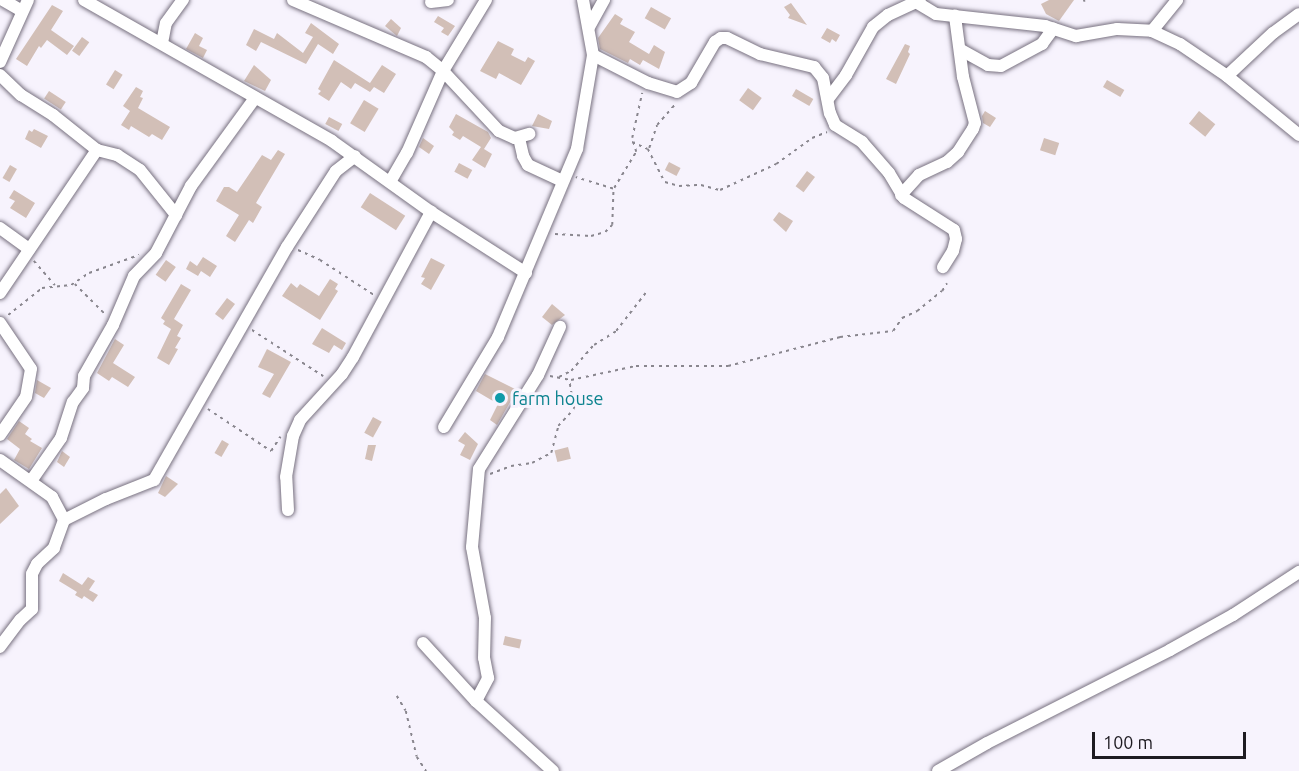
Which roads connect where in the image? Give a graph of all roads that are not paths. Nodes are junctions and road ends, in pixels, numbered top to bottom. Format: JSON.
{"nodes":[{"id":1,"x":3,"y":0,"type":"edge"},
{"id":2,"x":84,"y":0,"type":"edge"},
{"id":3,"x":183,"y":0,"type":"edge"},
{"id":4,"x":293,"y":0,"type":"edge"},
{"id":5,"x":448,"y":0,"type":"edge"},
{"id":6,"x":486,"y":0,"type":"edge"},
{"id":7,"x":583,"y":0,"type":"edge"},
{"id":8,"x":604,"y":0,"type":"edge"},
{"id":9,"x":1177,"y":0,"type":"edge"},
{"id":10,"x":918,"y":1,"type":"edge"},
{"id":11,"x":431,"y":2,"type":"dead end"},
{"id":12,"x":25,"y":5,"type":"edge"},
{"id":13,"x":1299,"y":14,"type":"edge"},
{"id":14,"x":955,"y":16,"type":"junction"},
{"id":15,"x":589,"y":27,"type":"junction"},
{"id":16,"x":1053,"y":29,"type":"junction"},
{"id":17,"x":1152,"y":31,"type":"junction"},
{"id":18,"x":162,"y":43,"type":"junction"},
{"id":19,"x":961,"y":50,"type":"junction"},
{"id":20,"x":593,"y":55,"type":"junction"},
{"id":21,"x":0,"y":62,"type":"edge"},
{"id":22,"x":443,"y":71,"type":"junction"},
{"id":23,"x":0,"y":75,"type":"edge"},
{"id":24,"x":1227,"y":76,"type":"junction"},
{"id":25,"x":255,"y":98,"type":"junction"},
{"id":26,"x":828,"y":99,"type":"junction"},
{"id":27,"x":1299,"y":135,"type":"edge"},
{"id":28,"x":97,"y":150,"type":"junction"},
{"id":29,"x":355,"y":156,"type":"junction"},
{"id":30,"x":563,"y":179,"type":"junction"},
{"id":31,"x":390,"y":182,"type":"junction"},
{"id":32,"x":901,"y":195,"type":"junction"},
{"id":33,"x":431,"y":212,"type":"junction"},
{"id":34,"x":176,"y":216,"type":"junction"},
{"id":35,"x":0,"y":228,"type":"edge"},
{"id":36,"x":27,"y":252,"type":"junction"},
{"id":37,"x":943,"y":267,"type":"dead end"},
{"id":38,"x":526,"y":273,"type":"junction"},
{"id":39,"x":0,"y":293,"type":"edge"},
{"id":40,"x":3,"y":319,"type":"edge"},
{"id":41,"x":560,"y":327,"type":"dead end"},
{"id":42,"x":444,"y":427,"type":"dead end"},
{"id":43,"x":0,"y":435,"type":"edge"},
{"id":44,"x":0,"y":460,"type":"edge"},
{"id":45,"x":31,"y":481,"type":"junction"},
{"id":46,"x":288,"y":510,"type":"dead end"},
{"id":47,"x":64,"y":520,"type":"junction"},
{"id":48,"x":1299,"y":572,"type":"edge"},
{"id":49,"x":423,"y":643,"type":"dead end"},
{"id":50,"x":0,"y":647,"type":"edge"},
{"id":51,"x":476,"y":701,"type":"junction"},
{"id":52,"x":553,"y":771,"type":"edge"},
{"id":53,"x":938,"y":771,"type":"edge"}],
"edges":[{"from":1,"to":12,"type":"street"},
{"from":2,"to":18,"type":"street"},
{"from":3,"to":18,"type":"street"},
{"from":4,"to":22,"type":"street"},
{"from":5,"to":11,"type":"street"},
{"from":6,"to":22,"type":"street"},
{"from":7,"to":15,"type":"street"},
{"from":8,"to":15,"type":"street"},
{"from":9,"to":17,"type":"street"},
{"from":10,"to":14,"type":"street"},
{"from":10,"to":26,"type":"street"},
{"from":12,"to":21,"type":"street"},
{"from":13,"to":24,"type":"street"},
{"from":14,"to":16,"type":"street"},
{"from":14,"to":19,"type":"street"},
{"from":15,"to":20,"type":"street"},
{"from":16,"to":17,"type":"street"},
{"from":16,"to":19,"type":"street"},
{"from":17,"to":24,"type":"street"},
{"from":18,"to":25,"type":"street"},
{"from":19,"to":32,"type":"street"},
{"from":20,"to":26,"type":"street"},
{"from":20,"to":30,"type":"street"},
{"from":22,"to":30,"type":"street"},
{"from":22,"to":31,"type":"street"},
{"from":23,"to":28,"type":"street"},
{"from":24,"to":27,"type":"street"},
{"from":25,"to":29,"type":"street"},
{"from":25,"to":34,"type":"street"},
{"from":26,"to":32,"type":"street"},
{"from":28,"to":34,"type":"street"},
{"from":28,"to":36,"type":"street"},
{"from":29,"to":31,"type":"street"},
{"from":29,"to":47,"type":"street"},
{"from":30,"to":38,"type":"street"},
{"from":31,"to":33,"type":"street"},
{"from":32,"to":37,"type":"street"},
{"from":33,"to":38,"type":"street"},
{"from":33,"to":46,"type":"street"},
{"from":34,"to":45,"type":"street"},
{"from":35,"to":36,"type":"street"},
{"from":36,"to":39,"type":"street"},
{"from":38,"to":42,"type":"street"},
{"from":40,"to":43,"type":"street"},
{"from":41,"to":51,"type":"street"},
{"from":44,"to":45,"type":"street"},
{"from":45,"to":47,"type":"street"},
{"from":47,"to":50,"type":"street"},
{"from":48,"to":53,"type":"street"},
{"from":49,"to":51,"type":"street"},
{"from":51,"to":52,"type":"street"}]}
